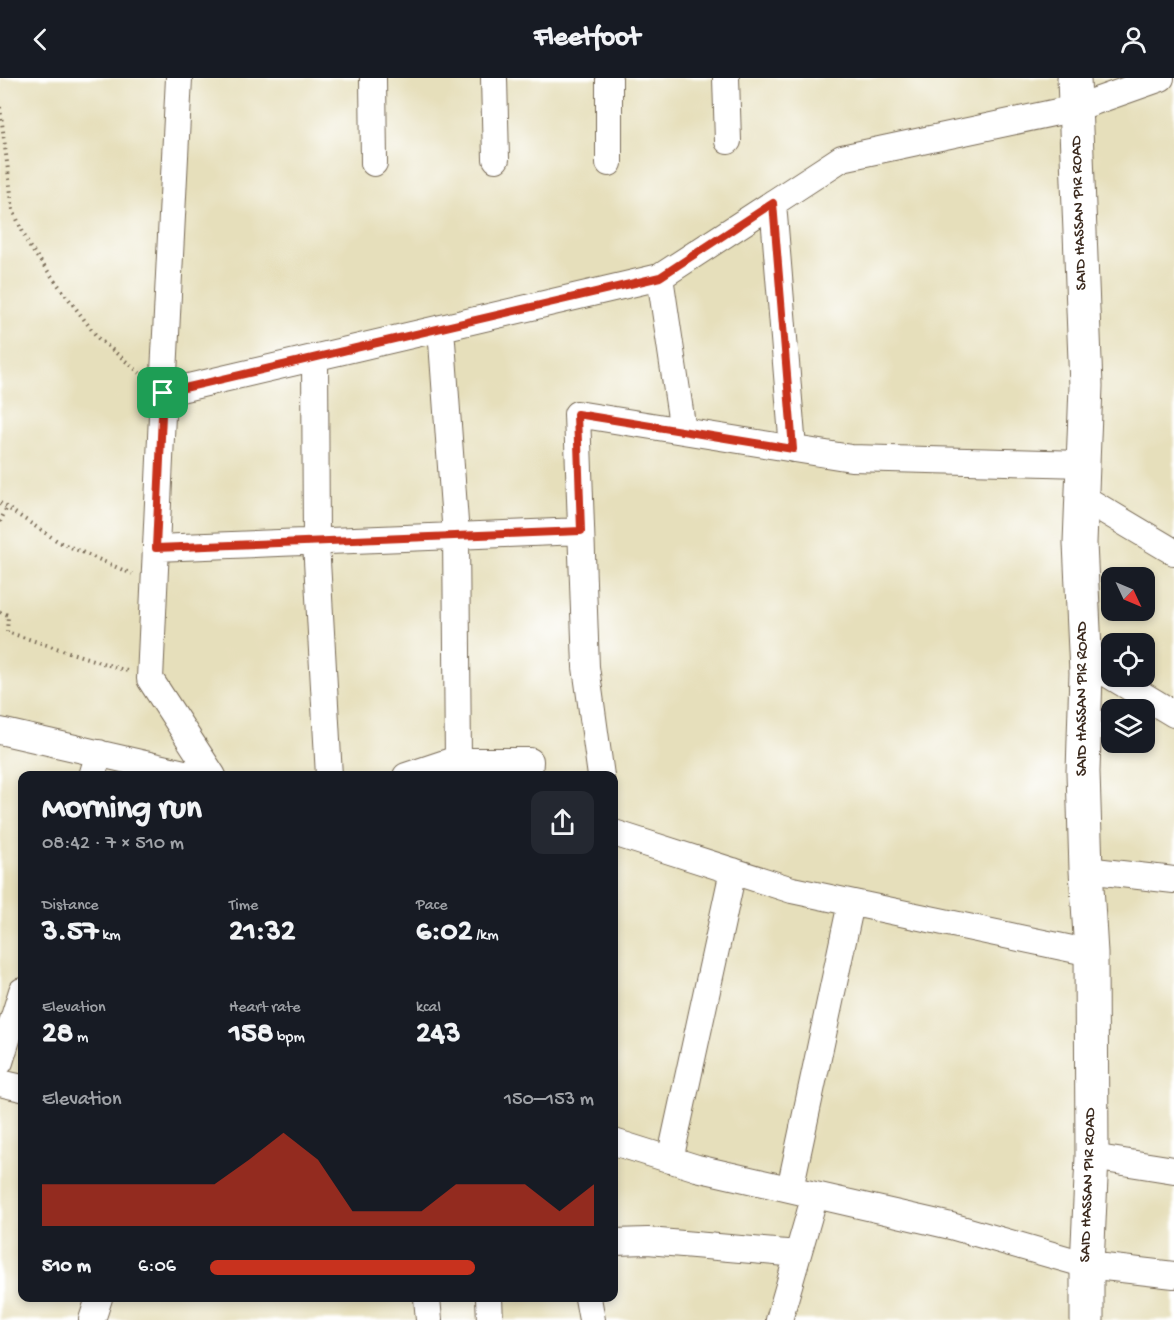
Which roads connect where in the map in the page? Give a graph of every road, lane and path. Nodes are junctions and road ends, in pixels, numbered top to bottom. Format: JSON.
{"nodes":[{"id":1,"x":179,"y":78,"type":"edge"},
{"id":2,"x":373,"y":78,"type":"edge"},
{"id":3,"x":494,"y":78,"type":"edge"},
{"id":4,"x":609,"y":78,"type":"edge"},
{"id":5,"x":726,"y":78,"type":"edge"},
{"id":6,"x":1161,"y":78,"type":"edge"},
{"id":7,"x":1075,"y":93,"type":"edge"},
{"id":8,"x":0,"y":107,"type":"edge"},
{"id":9,"x":728,"y":141,"type":"dead end"},
{"id":10,"x":496,"y":159,"type":"dead end"},
{"id":11,"x":374,"y":164,"type":"dead end"},
{"id":12,"x":609,"y":164,"type":"dead end"},
{"id":13,"x":773,"y":203,"type":"junction"},
{"id":14,"x":660,"y":277,"type":"junction"},
{"id":15,"x":441,"y":328,"type":"junction"},
{"id":16,"x":315,"y":357,"type":"junction"},
{"id":17,"x":163,"y":393,"type":"junction"},
{"id":18,"x":683,"y":431,"type":"junction"},
{"id":19,"x":793,"y":449,"type":"junction"},
{"id":20,"x":1083,"y":464,"type":"junction"},
{"id":21,"x":1082,"y":497,"type":"junction"},
{"id":22,"x":0,"y":503,"type":"edge"},
{"id":23,"x":7,"y":507,"type":"junction"},
{"id":24,"x":0,"y":522,"type":"edge"},
{"id":25,"x":581,"y":531,"type":"junction"},
{"id":26,"x":456,"y":537,"type":"junction"},
{"id":27,"x":316,"y":543,"type":"junction"},
{"id":28,"x":156,"y":548,"type":"junction"},
{"id":29,"x":1174,"y":552,"type":"edge"},
{"id":30,"x":154,"y":584,"type":"junction"},
{"id":31,"x":0,"y":612,"type":"edge"},
{"id":32,"x":1086,"y":662,"type":"junction"},
{"id":33,"x":150,"y":679,"type":"junction"},
{"id":34,"x":1174,"y":714,"type":"edge"},
{"id":35,"x":0,"y":731,"type":"edge"},
{"id":36,"x":458,"y":761,"type":"junction"},
{"id":37,"x":95,"y":764,"type":"edge"},
{"id":38,"x":154,"y":771,"type":"edge"},
{"id":39,"x":210,"y":771,"type":"edge"},
{"id":40,"x":329,"y":771,"type":"edge"},
{"id":41,"x":421,"y":771,"type":"edge"},
{"id":42,"x":529,"y":771,"type":"edge"},
{"id":43,"x":600,"y":771,"type":"edge"},
{"id":44,"x":618,"y":834,"type":"edge"},
{"id":45,"x":1086,"y":870,"type":"junction"},
{"id":46,"x":733,"y":871,"type":"junction"},
{"id":47,"x":1174,"y":880,"type":"edge"},
{"id":48,"x":851,"y":903,"type":"junction"},
{"id":49,"x":1091,"y":953,"type":"junction"},
{"id":50,"x":18,"y":1004,"type":"edge"},
{"id":51,"x":0,"y":1062,"type":"edge"},
{"id":52,"x":0,"y":1083,"type":"edge"},
{"id":53,"x":18,"y":1087,"type":"edge"},
{"id":54,"x":618,"y":1144,"type":"edge"},
{"id":55,"x":1092,"y":1157,"type":"junction"},
{"id":56,"x":670,"y":1160,"type":"junction"},
{"id":57,"x":1174,"y":1170,"type":"edge"},
{"id":58,"x":790,"y":1189,"type":"junction"},
{"id":59,"x":815,"y":1195,"type":"junction"},
{"id":60,"x":618,"y":1242,"type":"edge"},
{"id":61,"x":798,"y":1254,"type":"junction"},
{"id":62,"x":1087,"y":1266,"type":"junction"},
{"id":63,"x":1174,"y":1275,"type":"edge"},
{"id":64,"x":98,"y":1302,"type":"edge"},
{"id":65,"x":427,"y":1302,"type":"edge"},
{"id":66,"x":489,"y":1302,"type":"edge"},
{"id":67,"x":589,"y":1302,"type":"edge"},
{"id":68,"x":92,"y":1320,"type":"edge"},
{"id":69,"x":429,"y":1320,"type":"edge"},
{"id":70,"x":490,"y":1320,"type":"edge"},
{"id":71,"x":592,"y":1320,"type":"edge"},
{"id":72,"x":779,"y":1320,"type":"edge"},
{"id":73,"x":1087,"y":1320,"type":"edge"}],
"edges":[{"from":1,"to":17,"type":"street"},
{"from":2,"to":11,"type":"street"},
{"from":3,"to":10,"type":"street"},
{"from":4,"to":12,"type":"street"},
{"from":5,"to":9,"type":"street"},
{"from":6,"to":7,"type":"street"},
{"from":7,"to":13,"type":"street"},
{"from":7,"to":20,"type":"street","name":"SAID HASSAN PIR ROAD"},
{"from":8,"to":17,"type":"path"},
{"from":13,"to":14,"type":"street"},
{"from":13,"to":19,"type":"street"},
{"from":14,"to":15,"type":"street"},
{"from":14,"to":18,"type":"street"},
{"from":15,"to":16,"type":"street"},
{"from":15,"to":26,"type":"street"},
{"from":16,"to":17,"type":"street"},
{"from":16,"to":27,"type":"street"},
{"from":17,"to":28,"type":"street"},
{"from":18,"to":19,"type":"street"},
{"from":18,"to":25,"type":"street"},
{"from":19,"to":20,"type":"street"},
{"from":20,"to":21,"type":"street","name":"SAID HASSAN PIR ROAD"},
{"from":21,"to":29,"type":"street"},
{"from":21,"to":32,"type":"street","name":"SAID HASSAN PIR ROAD"},
{"from":22,"to":23,"type":"path"},
{"from":23,"to":24,"type":"path"},
{"from":23,"to":30,"type":"path"},
{"from":25,"to":26,"type":"street"},
{"from":25,"to":43,"type":"street"},
{"from":26,"to":27,"type":"street"},
{"from":26,"to":36,"type":"street"},
{"from":27,"to":28,"type":"street"},
{"from":27,"to":40,"type":"street"},
{"from":28,"to":30,"type":"street"},
{"from":30,"to":33,"type":"street"},
{"from":31,"to":33,"type":"path"},
{"from":32,"to":34,"type":"street"},
{"from":32,"to":45,"type":"street","name":"SAID HASSAN PIR ROAD"},
{"from":33,"to":39,"type":"street"},
{"from":35,"to":37,"type":"street"},
{"from":36,"to":41,"type":"street"},
{"from":36,"to":42,"type":"street"},
{"from":37,"to":38,"type":"street"},
{"from":44,"to":46,"type":"street"},
{"from":45,"to":47,"type":"street"},
{"from":45,"to":49,"type":"street","name":"SAID HASSAN PIR ROAD"},
{"from":46,"to":48,"type":"street"},
{"from":46,"to":56,"type":"street"},
{"from":48,"to":49,"type":"street"},
{"from":48,"to":58,"type":"street"},
{"from":49,"to":55,"type":"street","name":"SAID HASSAN PIR ROAD"},
{"from":50,"to":51,"type":"street"},
{"from":52,"to":53,"type":"street"},
{"from":54,"to":56,"type":"street"},
{"from":55,"to":57,"type":"street"},
{"from":55,"to":62,"type":"street","name":"SAID HASSAN PIR ROAD"},
{"from":56,"to":58,"type":"street"},
{"from":58,"to":59,"type":"street"},
{"from":59,"to":61,"type":"street"},
{"from":59,"to":62,"type":"street"},
{"from":60,"to":61,"type":"street"},
{"from":61,"to":72,"type":"street"},
{"from":62,"to":63,"type":"street"},
{"from":62,"to":73,"type":"street","name":"SAID HASSAN PIR ROAD"},
{"from":64,"to":68,"type":"street"},
{"from":65,"to":69,"type":"street"},
{"from":66,"to":70,"type":"street"},
{"from":67,"to":71,"type":"street"}]}
